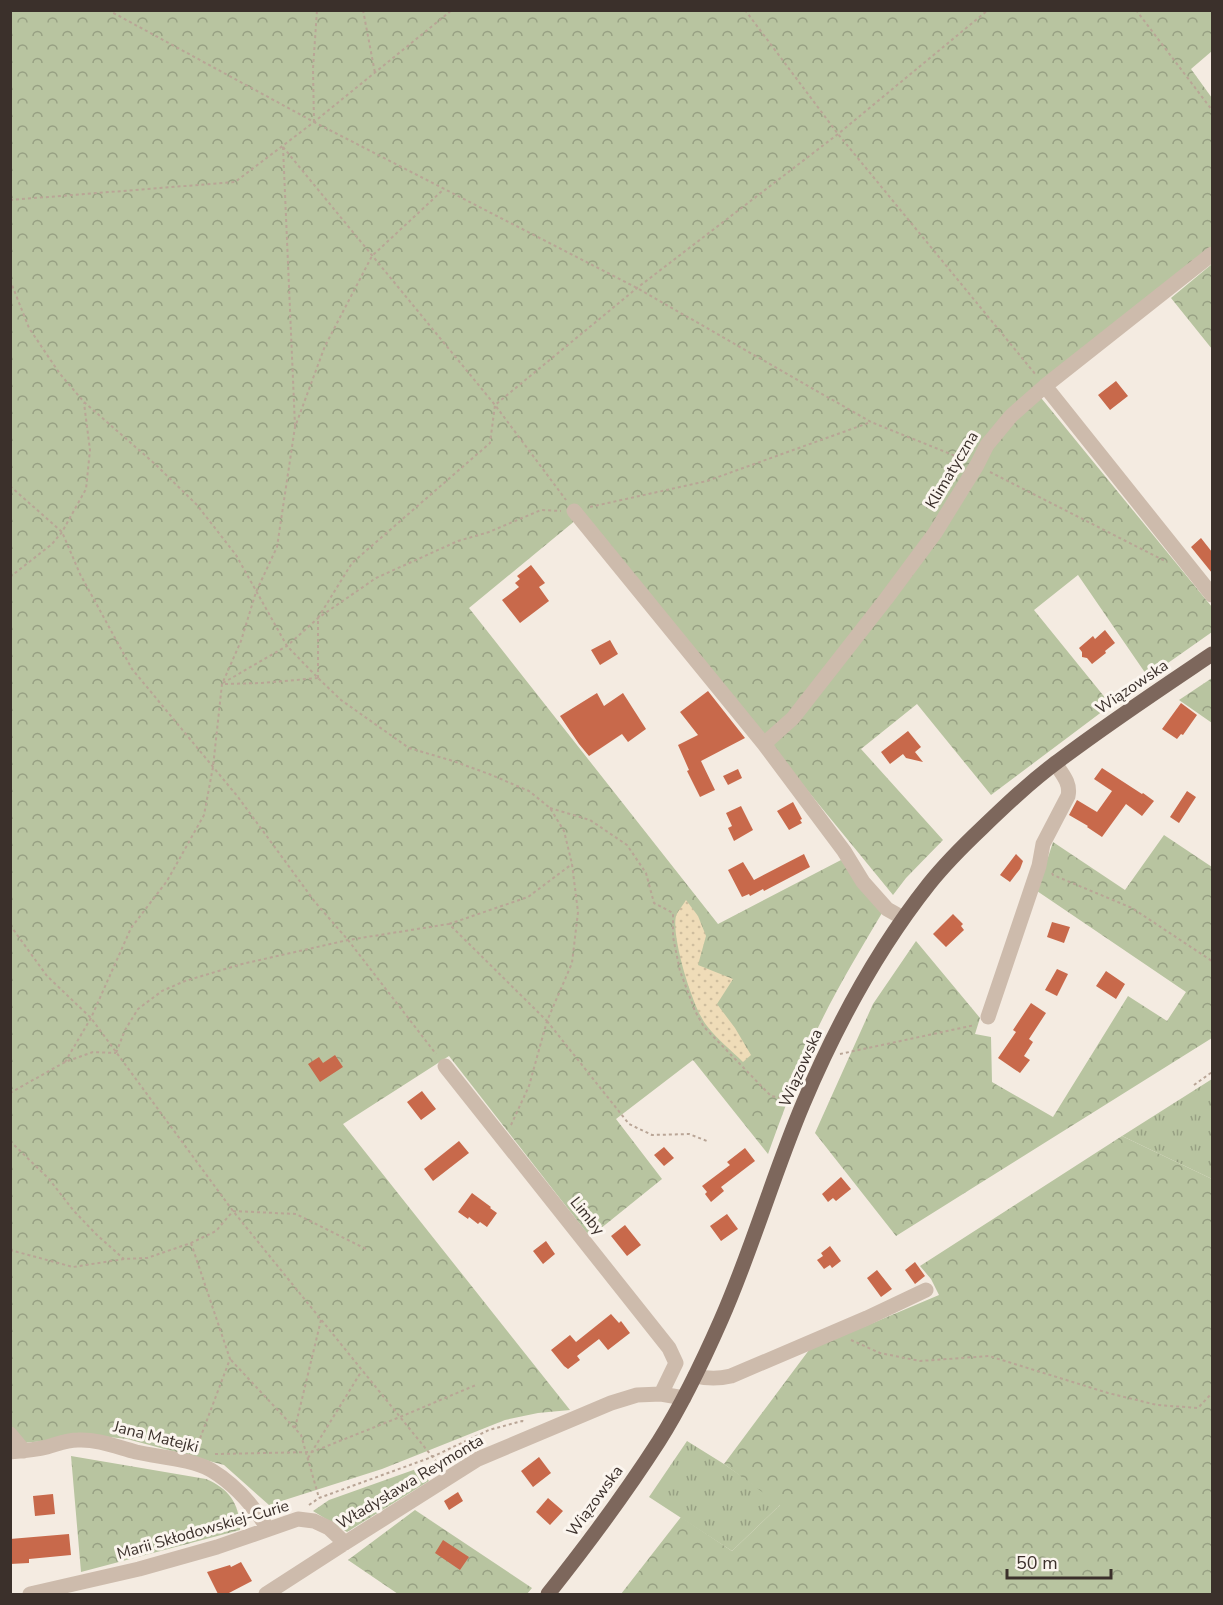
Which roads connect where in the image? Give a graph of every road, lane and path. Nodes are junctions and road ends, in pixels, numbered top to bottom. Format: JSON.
{"nodes":[{"id":1,"x":108,"y":10,"type":"edge"},
{"id":2,"x":317,"y":10,"type":"edge"},
{"id":3,"x":363,"y":10,"type":"edge"},
{"id":4,"x":452,"y":10,"type":"edge"},
{"id":5,"x":745,"y":10,"type":"edge"},
{"id":6,"x":988,"y":10,"type":"edge"},
{"id":7,"x":1136,"y":10,"type":"edge"},
{"id":8,"x":375,"y":73,"type":"junction"},
{"id":9,"x":1212,"y":110,"type":"edge"},
{"id":10,"x":314,"y":122,"type":"junction"},
{"id":11,"x":838,"y":134,"type":"junction"},
{"id":12,"x":283,"y":147,"type":"junction"},
{"id":13,"x":444,"y":189,"type":"junction"},
{"id":14,"x":10,"y":200,"type":"edge"},
{"id":15,"x":1212,"y":254,"type":"edge"},
{"id":16,"x":372,"y":256,"type":"junction"},
{"id":17,"x":10,"y":280,"type":"edge"},
{"id":18,"x":637,"y":288,"type":"junction"},
{"id":19,"x":1045,"y":386,"type":"junction"},
{"id":20,"x":84,"y":402,"type":"junction"},
{"id":21,"x":495,"y":405,"type":"junction"},
{"id":22,"x":871,"y":422,"type":"junction"},
{"id":23,"x":295,"y":428,"type":"junction"},
{"id":24,"x":976,"y":465,"type":"junction"},
{"id":25,"x":10,"y":486,"type":"edge"},
{"id":26,"x":574,"y":511,"type":"junction"},
{"id":27,"x":62,"y":532,"type":"junction"},
{"id":28,"x":1168,"y":562,"type":"dead end"},
{"id":29,"x":10,"y":577,"type":"edge"},
{"id":30,"x":256,"y":592,"type":"junction"},
{"id":31,"x":1212,"y":595,"type":"edge"},
{"id":32,"x":318,"y":618,"type":"junction"},
{"id":33,"x":287,"y":646,"type":"junction"},
{"id":34,"x":1212,"y":654,"type":"edge"},
{"id":35,"x":318,"y":678,"type":"junction"},
{"id":36,"x":222,"y":684,"type":"junction"},
{"id":37,"x":764,"y":744,"type":"junction"},
{"id":38,"x":1055,"y":763,"type":"junction"},
{"id":39,"x":213,"y":766,"type":"junction"},
{"id":40,"x":550,"y":808,"type":"junction"},
{"id":41,"x":1043,"y":844,"type":"junction"},
{"id":42,"x":572,"y":864,"type":"junction"},
{"id":43,"x":903,"y":918,"type":"junction"},
{"id":44,"x":449,"y":924,"type":"junction"},
{"id":45,"x":10,"y":925,"type":"edge"},
{"id":46,"x":348,"y":939,"type":"junction"},
{"id":47,"x":1212,"y":961,"type":"edge"},
{"id":48,"x":988,"y":1017,"type":"joint"},
{"id":49,"x":91,"y":1018,"type":"junction"},
{"id":50,"x":547,"y":1020,"type":"junction"},
{"id":51,"x":116,"y":1053,"type":"junction"},
{"id":52,"x":825,"y":1054,"type":"junction"},
{"id":53,"x":65,"y":1062,"type":"junction"},
{"id":54,"x":445,"y":1066,"type":"joint"},
{"id":55,"x":1212,"y":1072,"type":"edge"},
{"id":56,"x":1194,"y":1085,"type":"dead end"},
{"id":57,"x":10,"y":1093,"type":"edge"},
{"id":58,"x":792,"y":1099,"type":"dead end"},
{"id":59,"x":503,"y":1140,"type":"junction"},
{"id":60,"x":10,"y":1141,"type":"edge"},
{"id":61,"x":707,"y":1142,"type":"dead end"},
{"id":62,"x":233,"y":1211,"type":"junction"},
{"id":63,"x":190,"y":1243,"type":"junction"},
{"id":64,"x":10,"y":1250,"type":"edge"},
{"id":65,"x":368,"y":1250,"type":"dead end"},
{"id":66,"x":124,"y":1259,"type":"junction"},
{"id":67,"x":926,"y":1290,"type":"dead end"},
{"id":68,"x":321,"y":1320,"type":"junction"},
{"id":69,"x":833,"y":1332,"type":"junction"},
{"id":70,"x":230,"y":1359,"type":"junction"},
{"id":71,"x":362,"y":1371,"type":"junction"},
{"id":72,"x":695,"y":1376,"type":"junction"},
{"id":73,"x":476,"y":1384,"type":"dead end"},
{"id":74,"x":1212,"y":1393,"type":"edge"},
{"id":75,"x":661,"y":1394,"type":"junction"},
{"id":76,"x":684,"y":1398,"type":"junction"},
{"id":77,"x":400,"y":1417,"type":"junction"},
{"id":78,"x":295,"y":1428,"type":"junction"},
{"id":79,"x":552,"y":1429,"type":"junction"},
{"id":80,"x":10,"y":1434,"type":"edge"},
{"id":81,"x":17,"y":1451,"type":"edge"},
{"id":82,"x":306,"y":1452,"type":"junction"},
{"id":83,"x":312,"y":1452,"type":"junction"},
{"id":84,"x":216,"y":1454,"type":"dead end"},
{"id":85,"x":432,"y":1457,"type":"junction"},
{"id":86,"x":308,"y":1458,"type":"junction"},
{"id":87,"x":190,"y":1463,"type":"junction"},
{"id":88,"x":449,"y":1477,"type":"junction"},
{"id":89,"x":319,"y":1498,"type":"junction"},
{"id":90,"x":298,"y":1519,"type":"junction"},
{"id":91,"x":268,"y":1529,"type":"junction"},
{"id":92,"x":345,"y":1543,"type":"junction"},
{"id":93,"x":30,"y":1594,"type":"edge"},
{"id":94,"x":266,"y":1594,"type":"edge"},
{"id":95,"x":548,"y":1594,"type":"edge"}],
"edges":[{"from":1,"to":10,"type":"path"},
{"from":2,"to":10,"type":"path"},
{"from":3,"to":8,"type":"path"},
{"from":4,"to":8,"type":"path"},
{"from":5,"to":11,"type":"path"},
{"from":6,"to":11,"type":"path"},
{"from":7,"to":9,"type":"path"},
{"from":8,"to":10,"type":"path"},
{"from":10,"to":12,"type":"path"},
{"from":10,"to":13,"type":"path"},
{"from":11,"to":18,"type":"path"},
{"from":11,"to":19,"type":"path"},
{"from":12,"to":14,"type":"path"},
{"from":12,"to":16,"type":"path"},
{"from":12,"to":23,"type":"path"},
{"from":13,"to":16,"type":"path"},
{"from":13,"to":18,"type":"path"},
{"from":15,"to":19,"type":"street","name":"Klimatyczna"},
{"from":16,"to":21,"type":"path"},
{"from":16,"to":23,"type":"path"},
{"from":17,"to":20,"type":"path"},
{"from":18,"to":21,"type":"path"},
{"from":18,"to":22,"type":"path"},
{"from":19,"to":24,"type":"street","name":"Klimatyczna"},
{"from":19,"to":31,"type":"street"},
{"from":20,"to":27,"type":"path"},
{"from":20,"to":30,"type":"path"},
{"from":21,"to":26,"type":"path"},
{"from":21,"to":32,"type":"path"},
{"from":22,"to":24,"type":"path"},
{"from":22,"to":26,"type":"path"},
{"from":23,"to":30,"type":"path"},
{"from":24,"to":28,"type":"path"},
{"from":24,"to":37,"type":"street","name":"Klimatyczna"},
{"from":25,"to":27,"type":"path"},
{"from":26,"to":32,"type":"path"},
{"from":26,"to":37,"type":"street"},
{"from":27,"to":29,"type":"path"},
{"from":27,"to":39,"type":"path"},
{"from":30,"to":33,"type":"path"},
{"from":30,"to":36,"type":"path"},
{"from":32,"to":33,"type":"path"},
{"from":32,"to":35,"type":"path"},
{"from":33,"to":35,"type":"path"},
{"from":33,"to":36,"type":"path"},
{"from":34,"to":38,"type":"main road","name":"Wiązowska"},
{"from":35,"to":36,"type":"path"},
{"from":35,"to":40,"type":"path"},
{"from":36,"to":39,"type":"path"},
{"from":37,"to":43,"type":"street"},
{"from":38,"to":41,"type":"street"},
{"from":38,"to":43,"type":"main road","name":"Wiązowska"},
{"from":39,"to":46,"type":"path"},
{"from":39,"to":49,"type":"path"},
{"from":40,"to":42,"type":"path"},
{"from":40,"to":58,"type":"path"},
{"from":41,"to":47,"type":"path"},
{"from":41,"to":48,"type":"street"},
{"from":42,"to":44,"type":"path"},
{"from":42,"to":50,"type":"path"},
{"from":43,"to":52,"type":"main road","name":"Wiązowska"},
{"from":44,"to":46,"type":"path"},
{"from":44,"to":50,"type":"path"},
{"from":45,"to":49,"type":"path"},
{"from":46,"to":51,"type":"path"},
{"from":46,"to":54,"type":"path"},
{"from":48,"to":52,"type":"path"},
{"from":49,"to":51,"type":"path"},
{"from":49,"to":53,"type":"path"},
{"from":50,"to":59,"type":"path"},
{"from":50,"to":61,"type":"path"},
{"from":51,"to":53,"type":"path"},
{"from":51,"to":62,"type":"path"},
{"from":52,"to":72,"type":"main road","name":"Wiązowska"},
{"from":53,"to":57,"type":"path"},
{"from":54,"to":59,"type":"street","name":"Limby"},
{"from":55,"to":56,"type":"path"},
{"from":59,"to":75,"type":"street","name":"Limby"},
{"from":60,"to":66,"type":"path"},
{"from":62,"to":63,"type":"path"},
{"from":62,"to":65,"type":"path"},
{"from":62,"to":68,"type":"path"},
{"from":63,"to":66,"type":"path"},
{"from":63,"to":70,"type":"path"},
{"from":64,"to":66,"type":"path"},
{"from":67,"to":69,"type":"street"},
{"from":68,"to":71,"type":"path"},
{"from":68,"to":78,"type":"path"},
{"from":69,"to":72,"type":"street"},
{"from":69,"to":74,"type":"path"},
{"from":70,"to":78,"type":"path"},
{"from":70,"to":87,"type":"path"},
{"from":71,"to":77,"type":"path"},
{"from":71,"to":83,"type":"path"},
{"from":72,"to":76,"type":"main road","name":"Wiązowska"},
{"from":73,"to":77,"type":"path"},
{"from":75,"to":76,"type":"street","name":"Władysława Reymonta"},
{"from":75,"to":79,"type":"street","name":"Władysława Reymonta"},
{"from":76,"to":95,"type":"main road","name":"Wiązowska"},
{"from":77,"to":83,"type":"path"},
{"from":77,"to":85,"type":"path"},
{"from":78,"to":82,"type":"path"},
{"from":79,"to":85,"type":"path"},
{"from":79,"to":88,"type":"street","name":"Władysława Reymonta"},
{"from":80,"to":81,"type":"street"},
{"from":81,"to":87,"type":"street","name":"Jana Matejki"},
{"from":82,"to":83,"type":"path"},
{"from":82,"to":84,"type":"path"},
{"from":82,"to":86,"type":"path"},
{"from":83,"to":86,"type":"path"},
{"from":85,"to":88,"type":"path"},
{"from":85,"to":89,"type":"path"},
{"from":86,"to":89,"type":"path"},
{"from":87,"to":91,"type":"street","name":"Jana Matejki"},
{"from":88,"to":92,"type":"street","name":"Władysława Reymonta"},
{"from":89,"to":90,"type":"path"},
{"from":90,"to":91,"type":"street","name":"Marii Skłodowskiej-Curie"},
{"from":90,"to":92,"type":"street","name":"Marii Skłodowskiej-Curie"},
{"from":91,"to":93,"type":"street","name":"Marii Skłodowskiej-Curie"},
{"from":92,"to":94,"type":"street","name":"Władysława Reymonta"}]}
